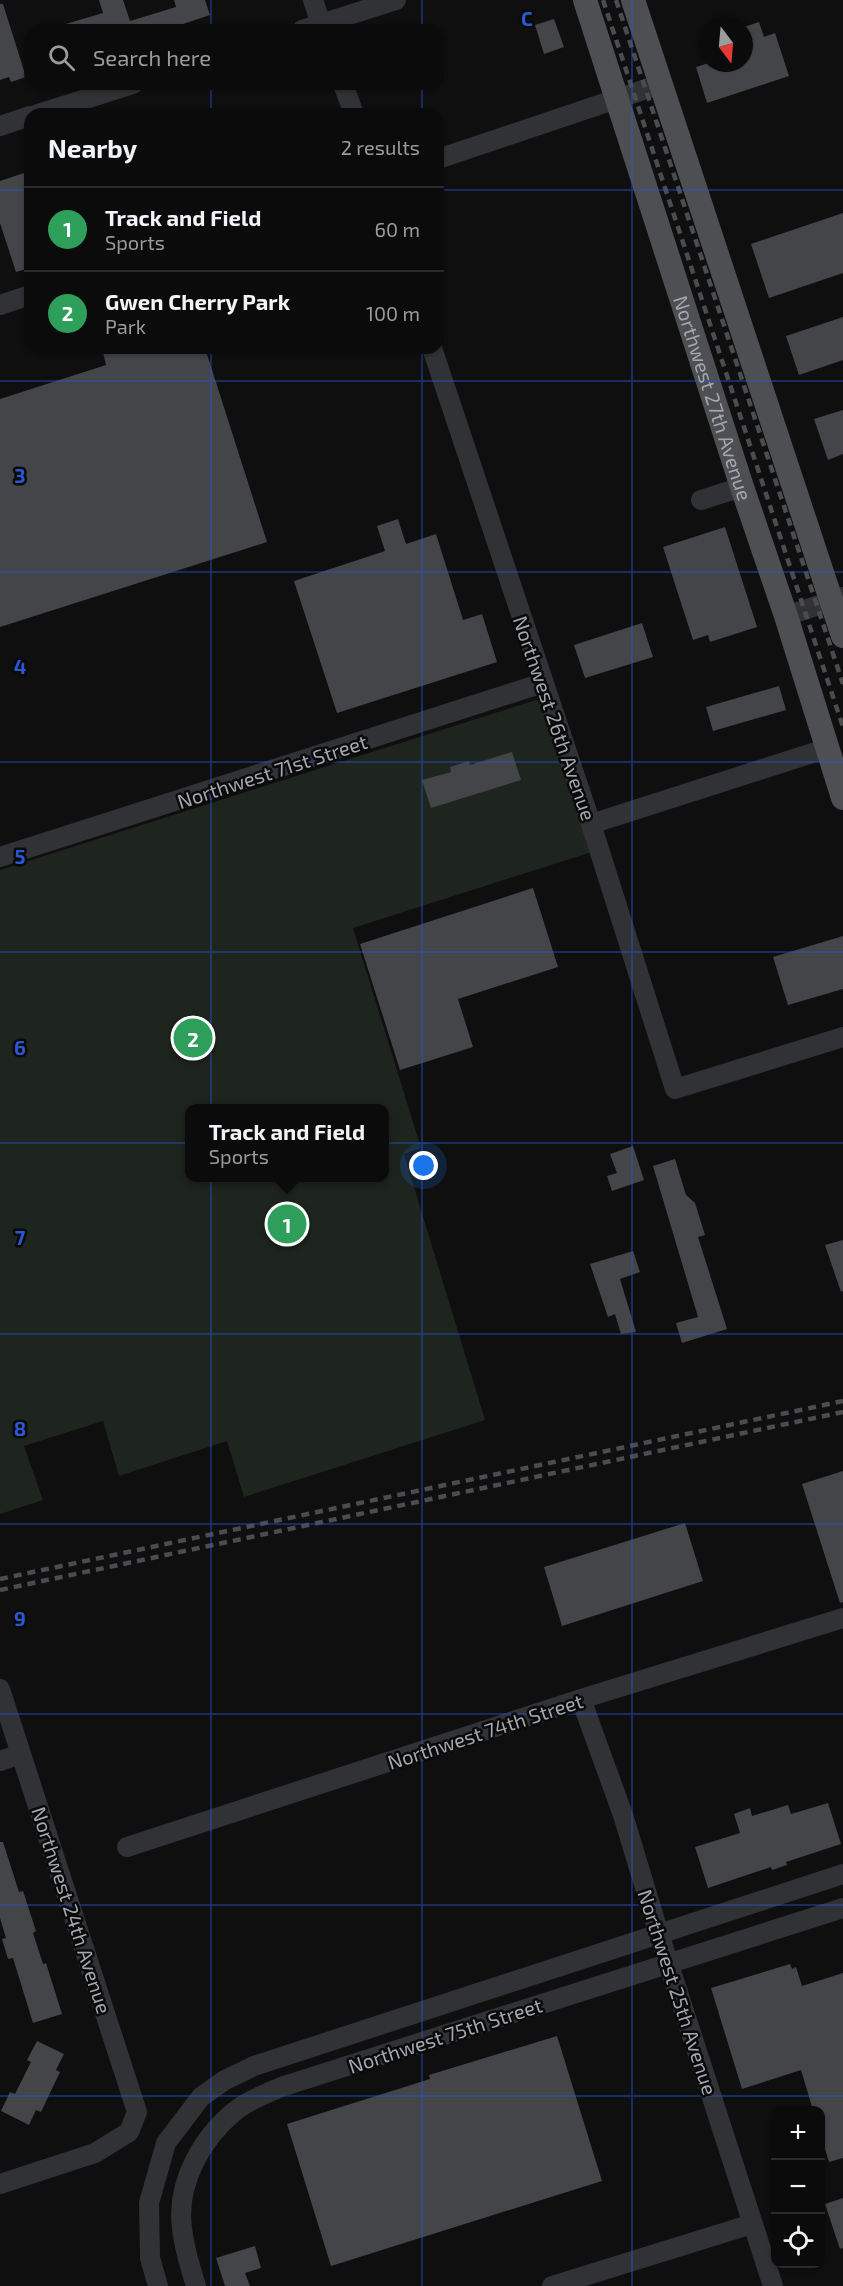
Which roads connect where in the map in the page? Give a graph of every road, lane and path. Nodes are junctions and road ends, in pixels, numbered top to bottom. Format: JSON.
{"nodes":[{"id":1,"x":313,"y":0,"type":"edge"},
{"id":2,"x":396,"y":0,"type":"edge"},
{"id":3,"x":585,"y":0,"type":"edge"},
{"id":4,"x":633,"y":0,"type":"edge"},
{"id":5,"x":321,"y":24,"type":"edge"},
{"id":6,"x":330,"y":24,"type":"edge"},
{"id":7,"x":661,"y":84,"type":"junction"},
{"id":8,"x":114,"y":90,"type":"edge"},
{"id":9,"x":345,"y":90,"type":"edge"},
{"id":10,"x":617,"y":99,"type":"junction"},
{"id":11,"x":57,"y":108,"type":"edge"},
{"id":12,"x":352,"y":108,"type":"edge"},
{"id":13,"x":24,"y":118,"type":"edge"},
{"id":14,"x":0,"y":126,"type":"edge"},
{"id":15,"x":444,"y":157,"type":"edge"},
{"id":16,"x":24,"y":297,"type":"edge"},
{"id":17,"x":0,"y":305,"type":"edge"},
{"id":18,"x":434,"y":354,"type":"edge"},
{"id":19,"x":742,"y":487,"type":"junction"},
{"id":20,"x":701,"y":500,"type":"dead end"},
{"id":21,"x":837,"y":599,"type":"edge"},
{"id":22,"x":786,"y":616,"type":"junction"},
{"id":23,"x":843,"y":636,"type":"edge"},
{"id":24,"x":543,"y":683,"type":"junction"},
{"id":25,"x":828,"y":748,"type":"junction"},
{"id":26,"x":843,"y":798,"type":"edge"},
{"id":27,"x":591,"y":824,"type":"junction"},
{"id":28,"x":0,"y":857,"type":"edge"},
{"id":29,"x":843,"y":1037,"type":"edge"},
{"id":30,"x":843,"y":1618,"type":"edge"},
{"id":31,"x":0,"y":1689,"type":"edge"},
{"id":32,"x":581,"y":1699,"type":"junction"},
{"id":33,"x":21,"y":1754,"type":"junction"},
{"id":34,"x":0,"y":1761,"type":"edge"},
{"id":35,"x":127,"y":1847,"type":"dead end"},
{"id":36,"x":843,"y":1874,"type":"edge"},
{"id":37,"x":796,"y":1889,"type":"junction"},
{"id":38,"x":843,"y":1908,"type":"edge"},
{"id":39,"x":806,"y":1920,"type":"junction"},
{"id":40,"x":659,"y":1934,"type":"junction"},
{"id":41,"x":669,"y":1964,"type":"junction"},
{"id":42,"x":509,"y":1983,"type":"junction"},
{"id":43,"x":518,"y":2012,"type":"junction"},
{"id":44,"x":374,"y":2027,"type":"junction"},
{"id":45,"x":382,"y":2055,"type":"junction"},
{"id":46,"x":0,"y":2184,"type":"edge"},
{"id":47,"x":752,"y":2224,"type":"junction"},
{"id":48,"x":158,"y":2286,"type":"edge"},
{"id":49,"x":196,"y":2286,"type":"edge"},
{"id":50,"x":552,"y":2286,"type":"edge"},
{"id":51,"x":772,"y":2286,"type":"edge"}],
"edges":[{"from":1,"to":5,"type":"street"},
{"from":2,"to":6,"type":"street"},
{"from":3,"to":10,"type":"main road","name":"Northwest 27th Avenue"},
{"from":4,"to":7,"type":"main road"},
{"from":7,"to":10,"type":"street"},
{"from":7,"to":21,"type":"main road"},
{"from":8,"to":11,"type":"street"},
{"from":9,"to":12,"type":"street"},
{"from":10,"to":15,"type":"street"},
{"from":10,"to":19,"type":"main road","name":"Northwest 27th Avenue"},
{"from":13,"to":14,"type":"street"},
{"from":16,"to":17,"type":"street"},
{"from":18,"to":24,"type":"street","name":"Northwest 26th Avenue"},
{"from":19,"to":20,"type":"street"},
{"from":19,"to":22,"type":"main road","name":"Northwest 27th Avenue"},
{"from":21,"to":22,"type":"street"},
{"from":21,"to":23,"type":"main road"},
{"from":22,"to":25,"type":"main road","name":"Northwest 27th Avenue"},
{"from":24,"to":27,"type":"street","name":"Northwest 26th Avenue"},
{"from":24,"to":28,"type":"street","name":"Northwest 71st Street"},
{"from":25,"to":26,"type":"main road","name":"Northwest 27th Avenue"},
{"from":25,"to":27,"type":"street"},
{"from":27,"to":29,"type":"street","name":"Northwest 26th Avenue"},
{"from":30,"to":32,"type":"street","name":"Northwest 74th Street"},
{"from":31,"to":33,"type":"street","name":"Northwest 24th Avenue"},
{"from":32,"to":35,"type":"street","name":"Northwest 74th Street"},
{"from":32,"to":40,"type":"street","name":"Northwest 25th Avenue"},
{"from":33,"to":34,"type":"street"},
{"from":33,"to":46,"type":"street","name":"Northwest 24th Avenue"},
{"from":36,"to":37,"type":"street","name":"Northwest 75th Street"},
{"from":37,"to":39,"type":"street"},
{"from":37,"to":40,"type":"street","name":"Northwest 75th Street"},
{"from":38,"to":39,"type":"street","name":"Northwest 75th Street"},
{"from":39,"to":41,"type":"street","name":"Northwest 75th Street"},
{"from":40,"to":41,"type":"street","name":"Northwest 25th Avenue"},
{"from":40,"to":42,"type":"street","name":"Northwest 75th Street"},
{"from":41,"to":43,"type":"street","name":"Northwest 75th Street"},
{"from":41,"to":47,"type":"street","name":"Northwest 25th Avenue"},
{"from":42,"to":43,"type":"street"},
{"from":42,"to":44,"type":"street","name":"Northwest 75th Street"},
{"from":43,"to":45,"type":"street","name":"Northwest 75th Street"},
{"from":44,"to":45,"type":"street"},
{"from":44,"to":48,"type":"street","name":"Northwest 75th Street"},
{"from":45,"to":49,"type":"street","name":"Northwest 75th Street"},
{"from":47,"to":50,"type":"street"},
{"from":47,"to":51,"type":"street","name":"Northwest 25th Avenue"}]}
